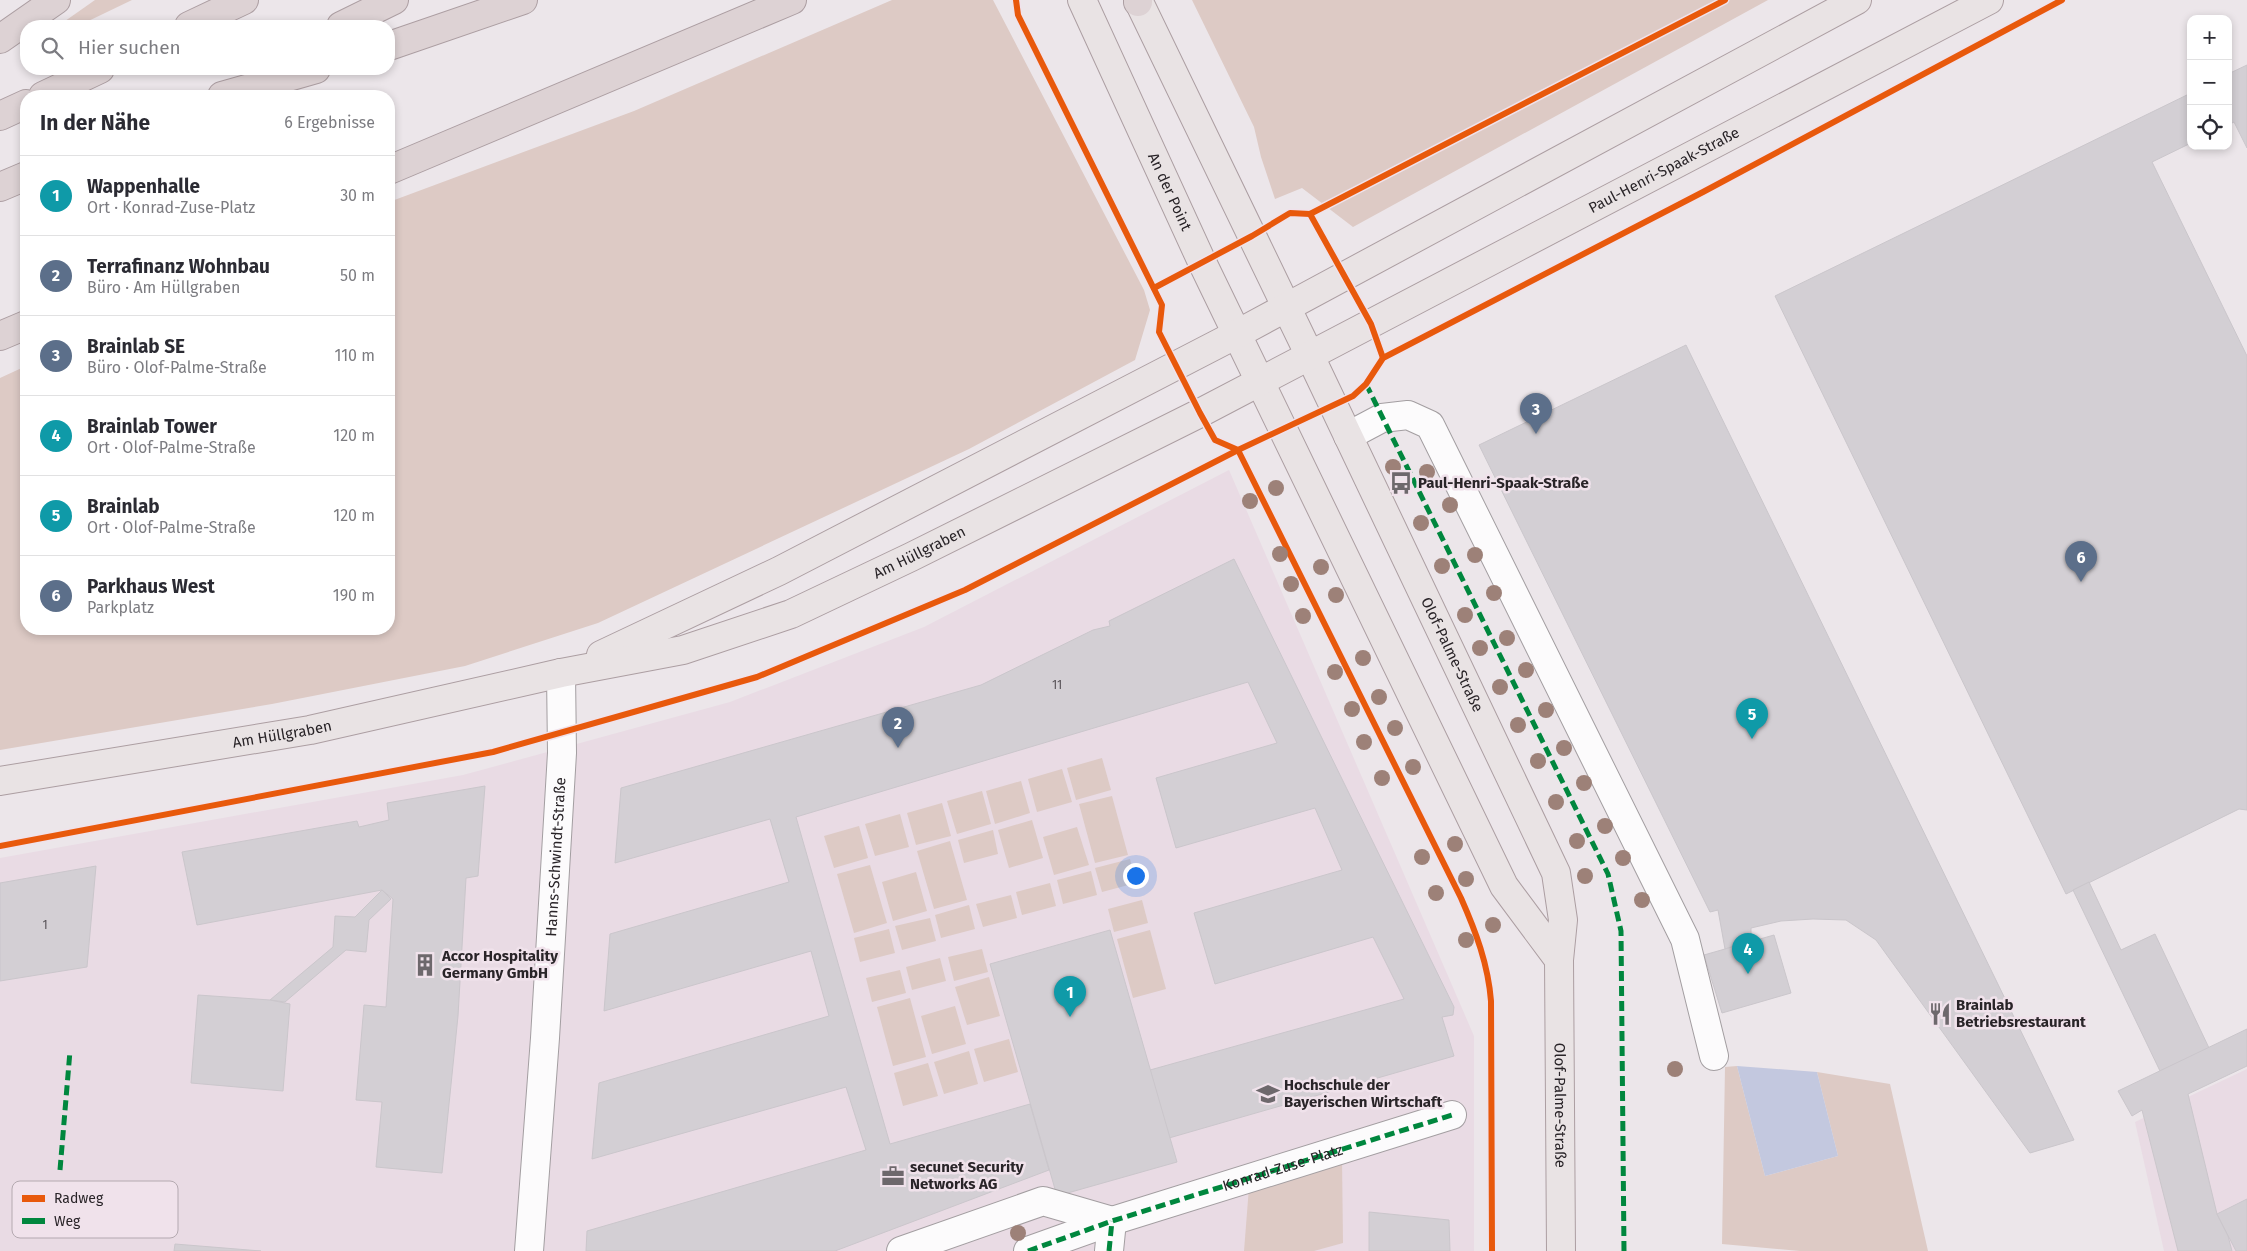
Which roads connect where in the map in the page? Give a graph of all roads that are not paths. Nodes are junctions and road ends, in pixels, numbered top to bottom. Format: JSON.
{"nodes":[{"id":1,"x":56,"y":0,"type":"edge"},
{"id":2,"x":244,"y":0,"type":"edge"},
{"id":3,"x":394,"y":0,"type":"edge"},
{"id":4,"x":523,"y":0,"type":"edge"},
{"id":5,"x":792,"y":0,"type":"edge"},
{"id":6,"x":1082,"y":0,"type":"edge"},
{"id":7,"x":1138,"y":0,"type":"edge"},
{"id":8,"x":1857,"y":0,"type":"edge"},
{"id":9,"x":1989,"y":0,"type":"edge"},
{"id":10,"x":27,"y":20,"type":"edge"},
{"id":11,"x":202,"y":20,"type":"edge"},
{"id":12,"x":353,"y":20,"type":"edge"},
{"id":13,"x":20,"y":25,"type":"edge"},
{"id":14,"x":0,"y":39,"type":"edge"},
{"id":15,"x":395,"y":44,"type":"edge"},
{"id":16,"x":87,"y":75,"type":"edge"},
{"id":17,"x":243,"y":75,"type":"edge"},
{"id":18,"x":295,"y":75,"type":"edge"},
{"id":19,"x":56,"y":90,"type":"edge"},
{"id":20,"x":211,"y":90,"type":"edge"},
{"id":21,"x":243,"y":90,"type":"edge"},
{"id":22,"x":20,"y":107,"type":"edge"},
{"id":23,"x":0,"y":116,"type":"edge"},
{"id":24,"x":395,"y":167,"type":"edge"},
{"id":25,"x":20,"y":179,"type":"edge"},
{"id":26,"x":0,"y":187,"type":"edge"},
{"id":27,"x":1286,"y":307,"type":"junction"},
{"id":28,"x":20,"y":328,"type":"edge"},
{"id":29,"x":1237,"y":334,"type":"junction"},
{"id":30,"x":0,"y":336,"type":"edge"},
{"id":31,"x":1310,"y":356,"type":"junction"},
{"id":32,"x":1260,"y":382,"type":"junction"},
{"id":33,"x":1348,"y":436,"type":"junction"},
{"id":34,"x":561,"y":673,"type":"junction"},
{"id":35,"x":0,"y":781,"type":"edge"},
{"id":36,"x":1560,"y":960,"type":"junction"},
{"id":37,"x":1714,"y":1056,"type":"dead end"},
{"id":38,"x":1452,"y":1116,"type":"dead end"},
{"id":39,"x":1112,"y":1221,"type":"junction"},
{"id":40,"x":529,"y":1251,"type":"edge"},
{"id":41,"x":901,"y":1251,"type":"edge"},
{"id":42,"x":1028,"y":1251,"type":"edge"},
{"id":43,"x":1109,"y":1251,"type":"edge"},
{"id":44,"x":1561,"y":1251,"type":"edge"}],
"edges":[{"from":1,"to":10,"type":"highway"},
{"from":2,"to":11,"type":"highway"},
{"from":3,"to":12,"type":"highway"},
{"from":4,"to":15,"type":"highway"},
{"from":5,"to":24,"type":"highway"},
{"from":6,"to":29,"type":"main road","name":"An der Point"},
{"from":7,"to":27,"type":"main road"},
{"from":8,"to":27,"type":"main road"},
{"from":9,"to":31,"type":"main road","name":"Paul-Henri-Spaak-Straße"},
{"from":13,"to":14,"type":"highway"},
{"from":16,"to":19,"type":"highway"},
{"from":17,"to":20,"type":"highway"},
{"from":18,"to":21,"type":"highway"},
{"from":22,"to":23,"type":"highway"},
{"from":25,"to":26,"type":"highway"},
{"from":27,"to":29,"type":"main road"},
{"from":27,"to":31,"type":"main road"},
{"from":28,"to":30,"type":"highway"},
{"from":29,"to":32,"type":"main road","name":"An der Point"},
{"from":29,"to":34,"type":"main road","name":"Am Hüllgraben"},
{"from":31,"to":32,"type":"main road","name":"Paul-Henri-Spaak-Straße"},
{"from":31,"to":33,"type":"main road","name":"Olof-Palme-Straße"},
{"from":32,"to":34,"type":"main road","name":"Am Hüllgraben"},
{"from":32,"to":36,"type":"main road"},
{"from":33,"to":36,"type":"main road","name":"Olof-Palme-Straße"},
{"from":33,"to":37,"type":"street"},
{"from":34,"to":35,"type":"main road","name":"Am Hüllgraben"},
{"from":34,"to":40,"type":"street","name":"Hanns-Schwindt-Straße"},
{"from":36,"to":44,"type":"main road","name":"Olof-Palme-Straße"},
{"from":38,"to":39,"type":"street","name":"Konrad-Zuse-Platz"},
{"from":39,"to":41,"type":"street"},
{"from":39,"to":42,"type":"street","name":"Konrad-Zuse-Platz"},
{"from":39,"to":43,"type":"street"}]}
